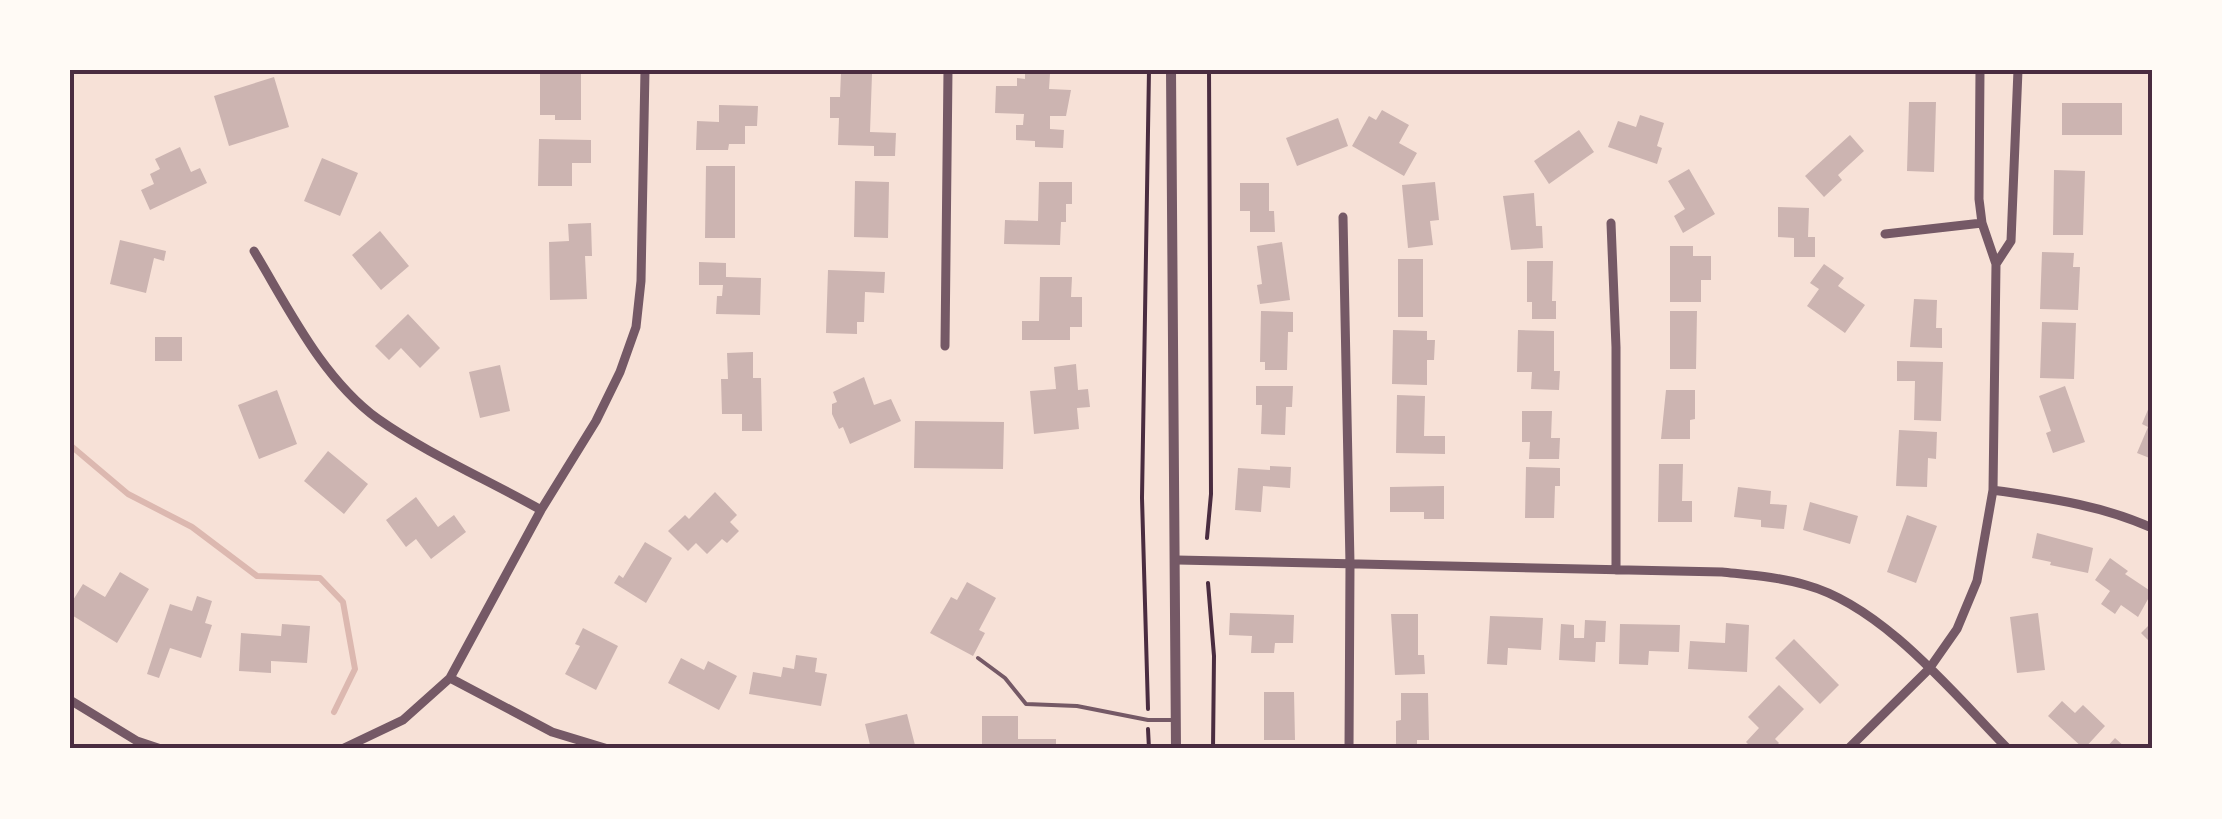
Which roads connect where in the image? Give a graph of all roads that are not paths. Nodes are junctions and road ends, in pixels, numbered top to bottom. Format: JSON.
{"nodes":[{"id":1,"x":644,"y":70,"type":"edge"},
{"id":2,"x":948,"y":70,"type":"edge"},
{"id":3,"x":1171,"y":70,"type":"edge"},
{"id":4,"x":1980,"y":70,"type":"edge"},
{"id":5,"x":2018,"y":70,"type":"edge"},
{"id":6,"x":1343,"y":217,"type":"dead end"},
{"id":7,"x":1982,"y":223,"type":"junction"},
{"id":8,"x":1611,"y":224,"type":"dead end"},
{"id":9,"x":1884,"y":234,"type":"dead end"},
{"id":10,"x":254,"y":251,"type":"dead end"},
{"id":11,"x":1996,"y":264,"type":"junction"},
{"id":12,"x":944,"y":346,"type":"dead end"},
{"id":13,"x":1993,"y":490,"type":"junction"},
{"id":14,"x":542,"y":510,"type":"junction"},
{"id":15,"x":2152,"y":528,"type":"edge"},
{"id":16,"x":1177,"y":560,"type":"junction"},
{"id":17,"x":1350,"y":564,"type":"junction"},
{"id":18,"x":1616,"y":570,"type":"junction"},
{"id":19,"x":978,"y":658,"type":"dead end"},
{"id":20,"x":1929,"y":669,"type":"junction"},
{"id":21,"x":450,"y":678,"type":"junction"},
{"id":22,"x":70,"y":700,"type":"edge"},
{"id":23,"x":1176,"y":720,"type":"junction"},
{"id":24,"x":161,"y":749,"type":"edge"},
{"id":25,"x":342,"y":749,"type":"edge"},
{"id":26,"x":608,"y":749,"type":"edge"},
{"id":27,"x":1176,"y":749,"type":"edge"},
{"id":28,"x":1349,"y":749,"type":"edge"},
{"id":29,"x":1848,"y":749,"type":"edge"},
{"id":30,"x":2008,"y":749,"type":"edge"}],
"edges":[{"from":1,"to":14,"type":"street"},
{"from":2,"to":12,"type":"street"},
{"from":3,"to":16,"type":"street"},
{"from":4,"to":7,"type":"street"},
{"from":5,"to":11,"type":"street"},
{"from":6,"to":17,"type":"street"},
{"from":7,"to":9,"type":"street"},
{"from":7,"to":11,"type":"street"},
{"from":8,"to":18,"type":"street"},
{"from":10,"to":14,"type":"street"},
{"from":11,"to":13,"type":"street"},
{"from":13,"to":15,"type":"street"},
{"from":13,"to":20,"type":"street"},
{"from":14,"to":21,"type":"street"},
{"from":16,"to":17,"type":"street"},
{"from":16,"to":23,"type":"street"},
{"from":17,"to":18,"type":"street"},
{"from":17,"to":28,"type":"street"},
{"from":18,"to":20,"type":"street"},
{"from":19,"to":23,"type":"lane"},
{"from":20,"to":29,"type":"street"},
{"from":20,"to":30,"type":"street"},
{"from":21,"to":25,"type":"street"},
{"from":21,"to":26,"type":"street"},
{"from":22,"to":24,"type":"street"},
{"from":23,"to":27,"type":"street"}]}
